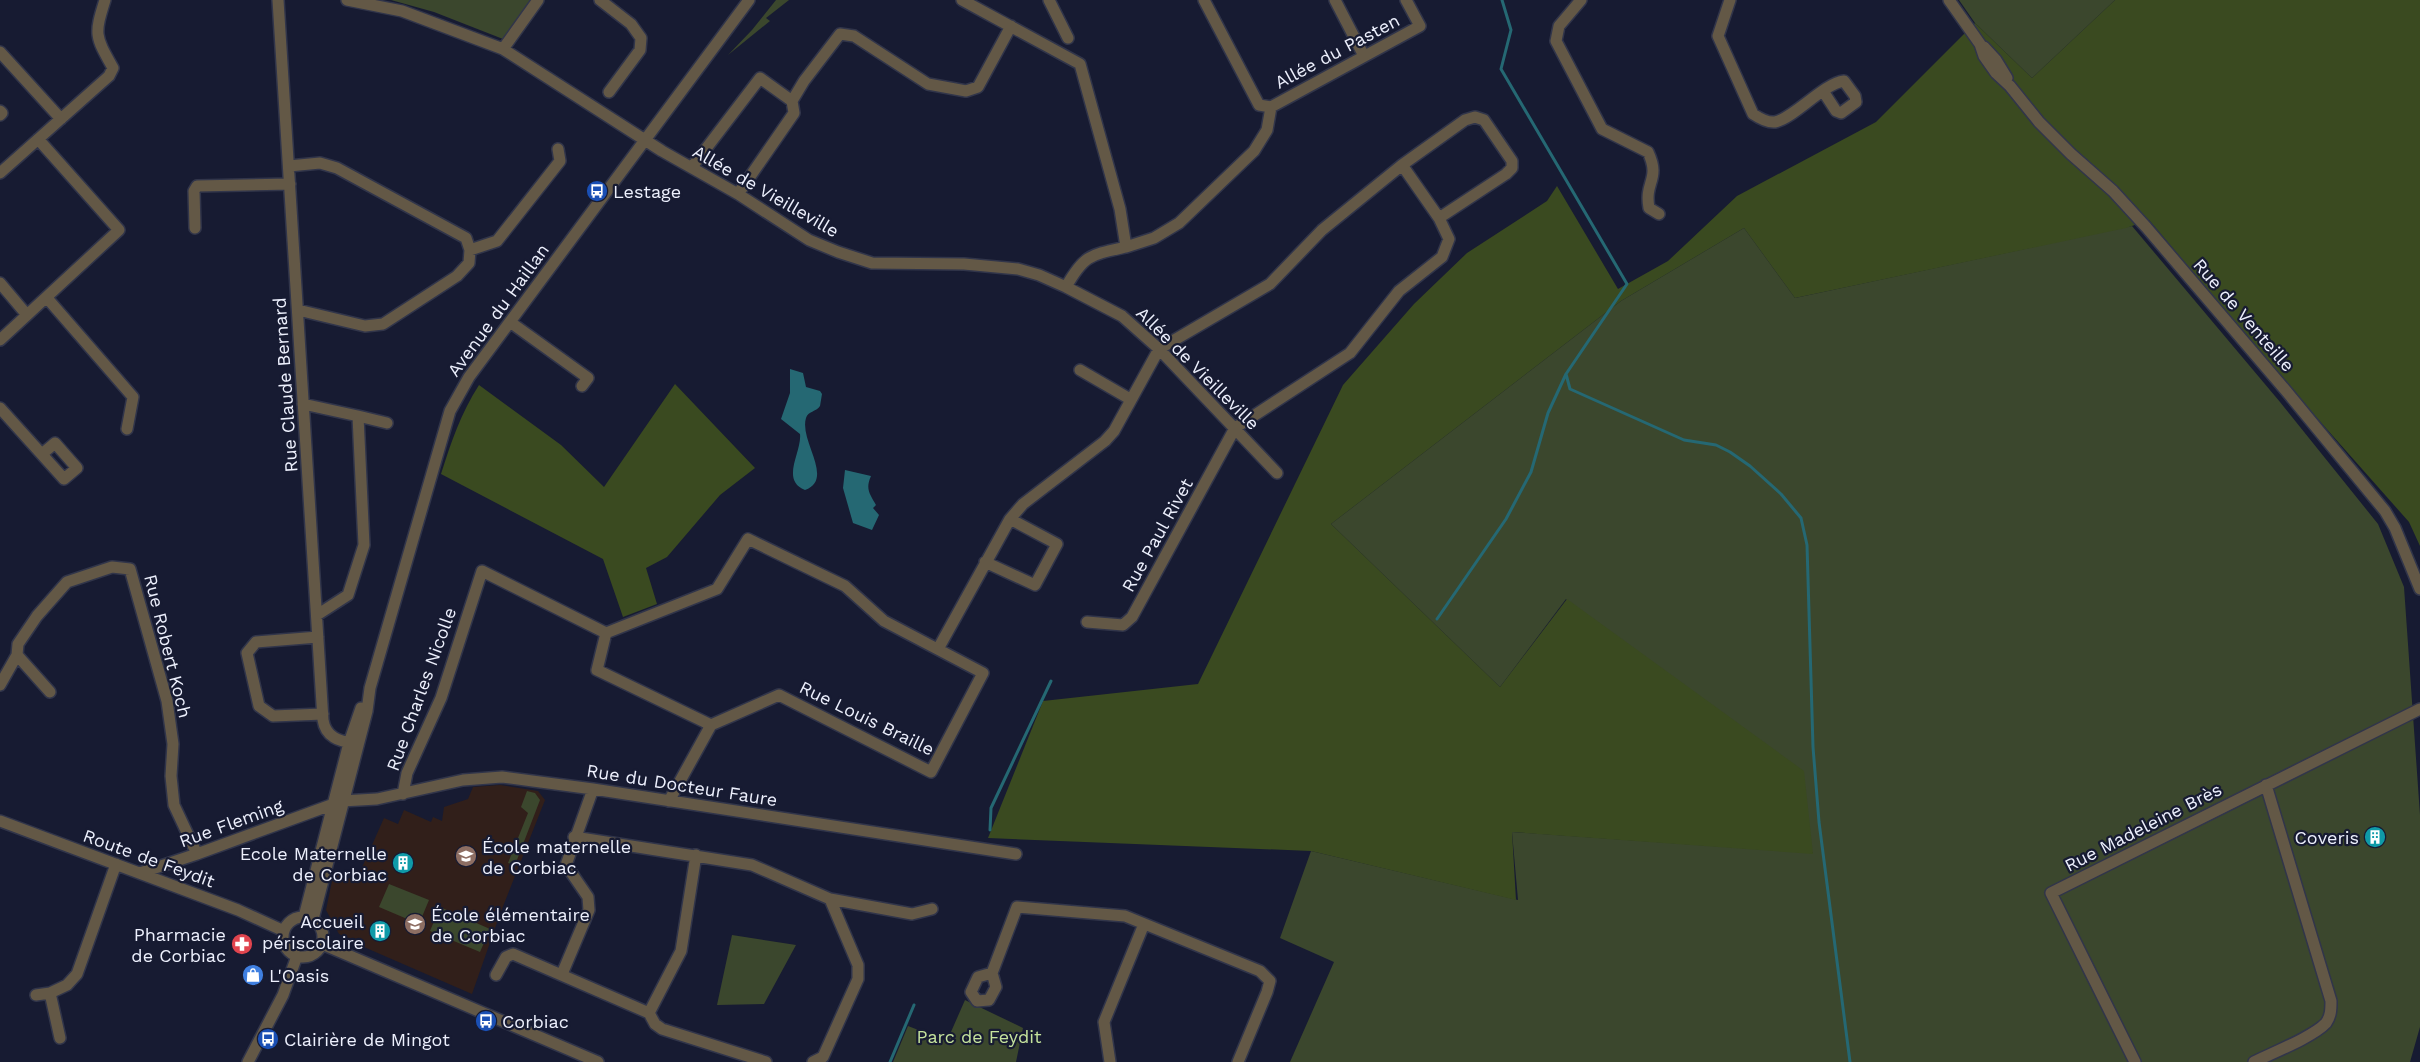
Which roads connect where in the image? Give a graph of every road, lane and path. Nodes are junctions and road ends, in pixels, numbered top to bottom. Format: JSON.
{"nodes":[{"id":1,"x":105,"y":0,"type":"edge"},
{"id":2,"x":278,"y":0,"type":"edge"},
{"id":3,"x":347,"y":0,"type":"edge"},
{"id":4,"x":538,"y":0,"type":"edge"},
{"id":5,"x":600,"y":0,"type":"edge"},
{"id":6,"x":750,"y":0,"type":"edge"},
{"id":7,"x":962,"y":0,"type":"edge"},
{"id":8,"x":1049,"y":0,"type":"edge"},
{"id":9,"x":1204,"y":0,"type":"edge"},
{"id":10,"x":1335,"y":0,"type":"edge"},
{"id":11,"x":1406,"y":0,"type":"edge"},
{"id":12,"x":1581,"y":0,"type":"edge"},
{"id":13,"x":1730,"y":0,"type":"edge"},
{"id":14,"x":1949,"y":0,"type":"edge"},
{"id":15,"x":1011,"y":26,"type":"junction"},
{"id":16,"x":1068,"y":38,"type":"dead end"},
{"id":17,"x":503,"y":49,"type":"junction"},
{"id":18,"x":0,"y":52,"type":"edge"},
{"id":19,"x":1364,"y":56,"type":"junction"},
{"id":20,"x":1823,"y":91,"type":"dead end"},
{"id":21,"x":609,"y":92,"type":"dead end"},
{"id":22,"x":792,"y":102,"type":"junction"},
{"id":23,"x":1271,"y":106,"type":"junction"},
{"id":24,"x":0,"y":111,"type":"edge"},
{"id":25,"x":0,"y":115,"type":"edge"},
{"id":26,"x":61,"y":119,"type":"junction"},
{"id":27,"x":38,"y":139,"type":"junction"},
{"id":28,"x":645,"y":140,"type":"junction"},
{"id":29,"x":558,"y":149,"type":"dead end"},
{"id":30,"x":1402,"y":165,"type":"junction"},
{"id":31,"x":288,"y":166,"type":"junction"},
{"id":32,"x":692,"y":167,"type":"junction"},
{"id":33,"x":0,"y":173,"type":"edge"},
{"id":34,"x":290,"y":184,"type":"junction"},
{"id":35,"x":738,"y":194,"type":"junction"},
{"id":36,"x":1659,"y":214,"type":"dead end"},
{"id":37,"x":1439,"y":218,"type":"junction"},
{"id":38,"x":195,"y":228,"type":"dead end"},
{"id":39,"x":1126,"y":247,"type":"junction"},
{"id":40,"x":470,"y":250,"type":"junction"},
{"id":41,"x":0,"y":283,"type":"edge"},
{"id":42,"x":1066,"y":287,"type":"junction"},
{"id":43,"x":47,"y":298,"type":"junction"},
{"id":44,"x":298,"y":310,"type":"junction"},
{"id":45,"x":27,"y":315,"type":"junction"},
{"id":46,"x":510,"y":322,"type":"junction"},
{"id":47,"x":0,"y":340,"type":"edge"},
{"id":48,"x":1159,"y":349,"type":"junction"},
{"id":49,"x":1080,"y":370,"type":"dead end"},
{"id":50,"x":582,"y":386,"type":"dead end"},
{"id":51,"x":1130,"y":399,"type":"junction"},
{"id":52,"x":304,"y":404,"type":"junction"},
{"id":53,"x":0,"y":408,"type":"edge"},
{"id":54,"x":358,"y":416,"type":"junction"},
{"id":55,"x":387,"y":423,"type":"dead end"},
{"id":56,"x":1235,"y":428,"type":"junction"},
{"id":57,"x":128,"y":429,"type":"dead end"},
{"id":58,"x":42,"y":454,"type":"dead end"},
{"id":59,"x":1277,"y":473,"type":"dead end"},
{"id":60,"x":1010,"y":519,"type":"junction"},
{"id":61,"x":985,"y":562,"type":"junction"},
{"id":62,"x":2420,"y":589,"type":"edge"},
{"id":63,"x":317,"y":615,"type":"junction"},
{"id":64,"x":1087,"y":622,"type":"dead end"},
{"id":65,"x":606,"y":633,"type":"junction"},
{"id":66,"x":318,"y":637,"type":"junction"},
{"id":67,"x":938,"y":649,"type":"junction"},
{"id":68,"x":17,"y":655,"type":"junction"},
{"id":69,"x":0,"y":685,"type":"edge"},
{"id":70,"x":50,"y":692,"type":"dead end"},
{"id":71,"x":2420,"y":709,"type":"edge"},
{"id":72,"x":323,"y":714,"type":"junction"},
{"id":73,"x":711,"y":725,"type":"junction"},
{"id":74,"x":353,"y":744,"type":"junction"},
{"id":75,"x":2266,"y":786,"type":"junction"},
{"id":76,"x":593,"y":789,"type":"junction"},
{"id":77,"x":402,"y":794,"type":"junction"},
{"id":78,"x":669,"y":800,"type":"junction"},
{"id":79,"x":338,"y":802,"type":"junction"},
{"id":80,"x":0,"y":821,"type":"edge"},
{"id":81,"x":574,"y":837,"type":"junction"},
{"id":82,"x":197,"y":854,"type":"junction"},
{"id":83,"x":1016,"y":854,"type":"dead end"},
{"id":84,"x":696,"y":855,"type":"junction"},
{"id":85,"x":116,"y":864,"type":"junction"},
{"id":86,"x":140,"y":873,"type":"junction"},
{"id":87,"x":830,"y":899,"type":"junction"},
{"id":88,"x":932,"y":909,"type":"dead end"},
{"id":89,"x":308,"y":918,"type":"junction"},
{"id":90,"x":1144,"y":924,"type":"junction"},
{"id":91,"x":284,"y":931,"type":"junction"},
{"id":92,"x":322,"y":944,"type":"junction"},
{"id":93,"x":297,"y":956,"type":"junction"},
{"id":94,"x":992,"y":973,"type":"dead end"},
{"id":95,"x":562,"y":974,"type":"junction"},
{"id":96,"x":496,"y":975,"type":"dead end"},
{"id":97,"x":50,"y":993,"type":"junction"},
{"id":98,"x":36,"y":995,"type":"dead end"},
{"id":99,"x":649,"y":1013,"type":"junction"},
{"id":100,"x":60,"y":1038,"type":"dead end"},
{"id":101,"x":248,"y":1062,"type":"edge"},
{"id":102,"x":598,"y":1062,"type":"edge"},
{"id":103,"x":766,"y":1062,"type":"edge"},
{"id":104,"x":813,"y":1062,"type":"edge"},
{"id":105,"x":1110,"y":1062,"type":"edge"},
{"id":106,"x":1238,"y":1062,"type":"edge"},
{"id":107,"x":2136,"y":1062,"type":"edge"},
{"id":108,"x":2254,"y":1062,"type":"edge"}],
"edges":[{"from":1,"to":26,"type":"street"},
{"from":2,"to":31,"type":"street","name":"Rue Claude Bernard"},
{"from":3,"to":17,"type":"street","name":"Allée de Vieilleville"},
{"from":4,"to":17,"type":"street"},
{"from":5,"to":21,"type":"street"},
{"from":6,"to":28,"type":"street","name":"Avenue du Haillan"},
{"from":7,"to":15,"type":"street"},
{"from":8,"to":16,"type":"street"},
{"from":9,"to":23,"type":"street"},
{"from":10,"to":19,"type":"street"},
{"from":11,"to":19,"type":"street","name":"Allée du Pasten"},
{"from":12,"to":36,"type":"street"},
{"from":13,"to":20,"type":"street"},
{"from":14,"to":62,"type":"street","name":"Rue de Venteille"},
{"from":15,"to":22,"type":"street"},
{"from":15,"to":39,"type":"street"},
{"from":17,"to":28,"type":"street","name":"Allée de Vieilleville"},
{"from":18,"to":26,"type":"street"},
{"from":19,"to":23,"type":"street","name":"Allée du Pasten"},
{"from":22,"to":32,"type":"street"},
{"from":22,"to":35,"type":"street"},
{"from":23,"to":39,"type":"street"},
{"from":24,"to":25,"type":"street"},
{"from":26,"to":27,"type":"street"},
{"from":27,"to":33,"type":"street"},
{"from":27,"to":43,"type":"street"},
{"from":28,"to":32,"type":"street","name":"Allée de Vieilleville"},
{"from":28,"to":46,"type":"street","name":"Avenue du Haillan"},
{"from":29,"to":40,"type":"street"},
{"from":30,"to":37,"type":"street"},
{"from":30,"to":37,"type":"street"},
{"from":30,"to":48,"type":"street"},
{"from":31,"to":34,"type":"street","name":"Rue Claude Bernard"},
{"from":31,"to":40,"type":"street"},
{"from":32,"to":35,"type":"street","name":"Allée de Vieilleville"},
{"from":34,"to":38,"type":"street"},
{"from":34,"to":44,"type":"street","name":"Rue Claude Bernard"},
{"from":35,"to":42,"type":"street","name":"Allée de Vieilleville"},
{"from":37,"to":56,"type":"street"},
{"from":39,"to":42,"type":"street"},
{"from":40,"to":44,"type":"street"},
{"from":41,"to":45,"type":"street"},
{"from":42,"to":48,"type":"street","name":"Allée de Vieilleville"},
{"from":43,"to":45,"type":"street"},
{"from":43,"to":57,"type":"street"},
{"from":44,"to":52,"type":"street","name":"Rue Claude Bernard"},
{"from":45,"to":47,"type":"street"},
{"from":46,"to":50,"type":"street"},
{"from":46,"to":74,"type":"street","name":"Avenue du Haillan"},
{"from":48,"to":51,"type":"street"},
{"from":48,"to":56,"type":"street","name":"Allée de Vieilleville"},
{"from":49,"to":51,"type":"street"},
{"from":51,"to":60,"type":"street"},
{"from":52,"to":54,"type":"street"},
{"from":52,"to":63,"type":"street","name":"Rue Claude Bernard"},
{"from":53,"to":58,"type":"street"},
{"from":54,"to":55,"type":"street"},
{"from":54,"to":63,"type":"street"},
{"from":56,"to":59,"type":"street","name":"Allée de Vieilleville"},
{"from":56,"to":64,"type":"street","name":"Rue Paul Rivet"},
{"from":60,"to":61,"type":"street"},
{"from":60,"to":61,"type":"street"},
{"from":61,"to":67,"type":"street"},
{"from":63,"to":66,"type":"street","name":"Rue Claude Bernard"},
{"from":65,"to":67,"type":"street","name":"Rue Louis Braille"},
{"from":65,"to":73,"type":"street"},
{"from":65,"to":77,"type":"street","name":"Rue Charles Nicolle"},
{"from":66,"to":72,"type":"street","name":"Rue Claude Bernard"},
{"from":66,"to":72,"type":"street"},
{"from":67,"to":73,"type":"street","name":"Rue Louis Braille"},
{"from":68,"to":69,"type":"street","name":"Rue Robert Koch"},
{"from":68,"to":70,"type":"street"},
{"from":68,"to":82,"type":"street","name":"Rue Robert Koch"},
{"from":71,"to":75,"type":"street","name":"Rue Madeleine Brès"},
{"from":72,"to":74,"type":"street","name":"Rue Claude Bernard"},
{"from":73,"to":78,"type":"street"},
{"from":74,"to":79,"type":"street","name":"Avenue du Haillan"},
{"from":75,"to":107,"type":"street","name":"Rue Madeleine Brès"},
{"from":75,"to":108,"type":"street"},
{"from":76,"to":77,"type":"street","name":"Rue du Docteur Faure"},
{"from":76,"to":78,"type":"street","name":"Rue du Docteur Faure"},
{"from":76,"to":81,"type":"street"},
{"from":77,"to":79,"type":"street","name":"Rue du Docteur Faure"},
{"from":78,"to":83,"type":"street","name":"Rue du Docteur Faure"},
{"from":79,"to":82,"type":"street","name":"Rue Fleming"},
{"from":79,"to":89,"type":"street","name":"Avenue du Haillan"},
{"from":80,"to":85,"type":"street","name":"Route de Feydit"},
{"from":81,"to":84,"type":"street"},
{"from":81,"to":95,"type":"street"},
{"from":82,"to":86,"type":"street","name":"Rue Fleming"},
{"from":84,"to":87,"type":"street"},
{"from":84,"to":99,"type":"street"},
{"from":85,"to":86,"type":"street","name":"Route de Feydit"},
{"from":85,"to":97,"type":"street"},
{"from":86,"to":91,"type":"street","name":"Route de Feydit"},
{"from":87,"to":88,"type":"street"},
{"from":87,"to":104,"type":"street"},
{"from":89,"to":91,"type":"street"},
{"from":89,"to":92,"type":"street"},
{"from":90,"to":94,"type":"street"},
{"from":90,"to":105,"type":"street"},
{"from":90,"to":106,"type":"street"},
{"from":91,"to":93,"type":"street"},
{"from":92,"to":93,"type":"street"},
{"from":92,"to":102,"type":"street"},
{"from":93,"to":101,"type":"street"},
{"from":95,"to":96,"type":"street"},
{"from":95,"to":99,"type":"street"},
{"from":97,"to":98,"type":"street"},
{"from":97,"to":100,"type":"street"},
{"from":99,"to":103,"type":"street"}]}
